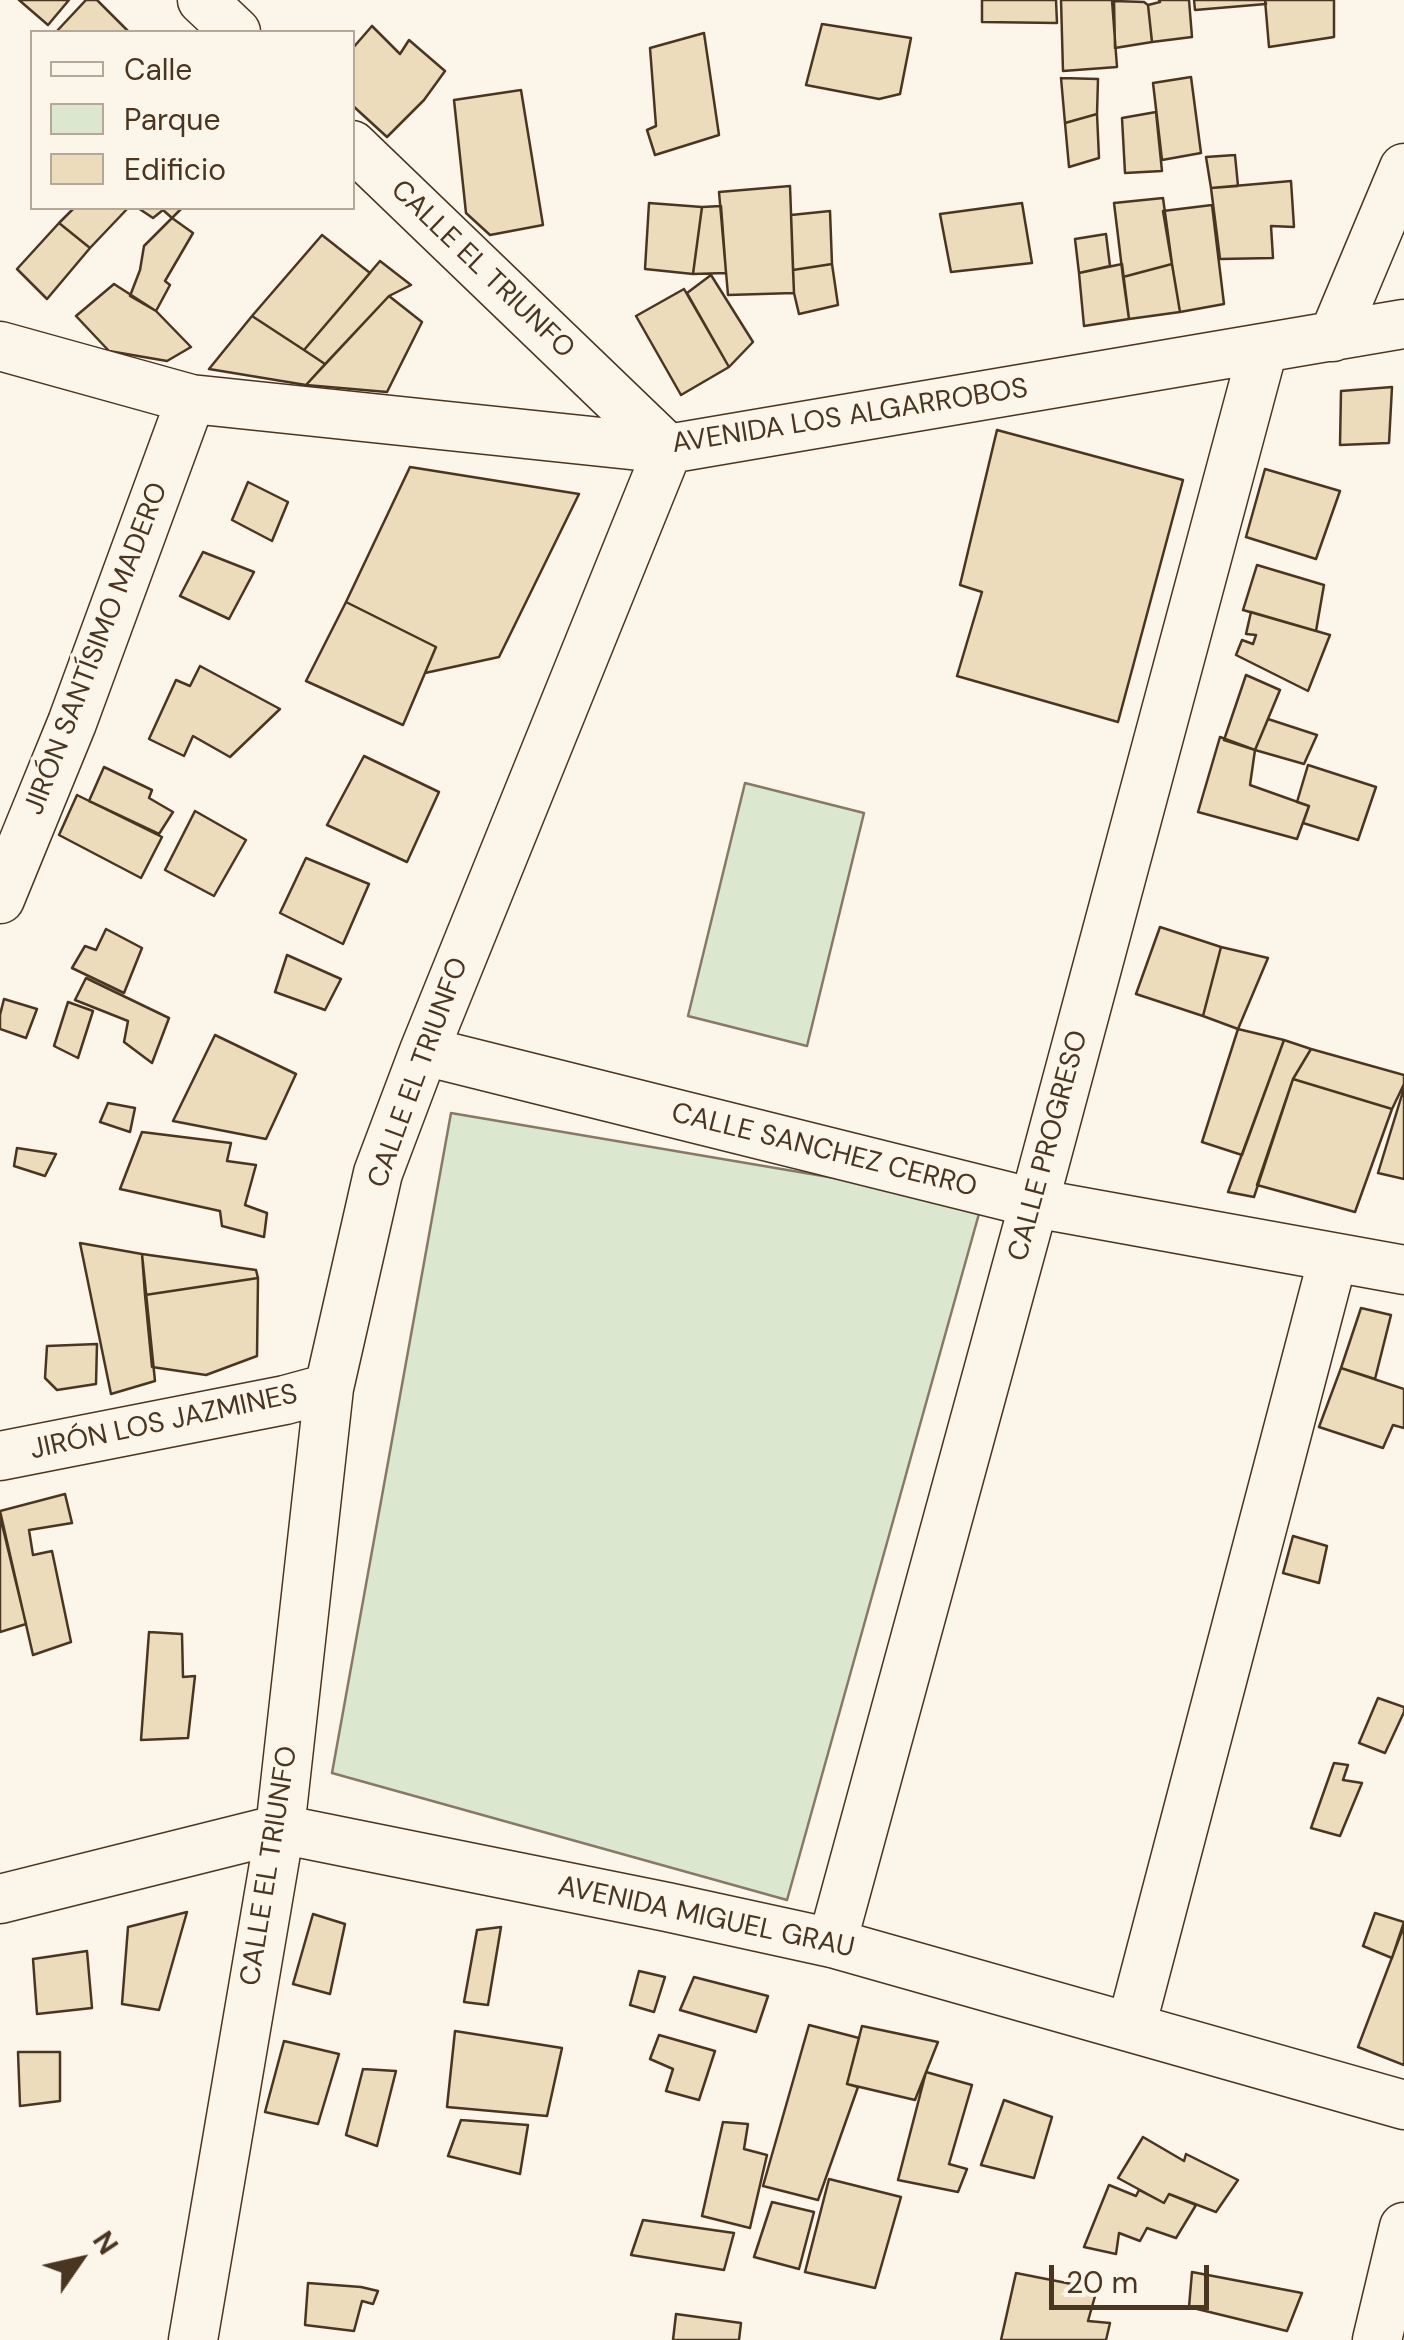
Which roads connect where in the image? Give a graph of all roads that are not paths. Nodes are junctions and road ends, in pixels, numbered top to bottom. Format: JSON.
{"nodes":[{"id":1,"x":202,"y":0,"type":"edge"},
{"id":2,"x":234,"y":30,"type":"edge"},
{"id":3,"x":355,"y":148,"type":"edge"},
{"id":4,"x":1404,"y":168,"type":"edge"},
{"id":5,"x":1404,"y":324,"type":"edge"},
{"id":6,"x":1333,"y":337,"type":"junction"},
{"id":7,"x":0,"y":346,"type":"edge"},
{"id":8,"x":1262,"y":349,"type":"junction"},
{"id":9,"x":191,"y":399,"type":"junction"},
{"id":10,"x":668,"y":449,"type":"junction"},
{"id":11,"x":0,"y":899,"type":"edge"},
{"id":12,"x":424,"y":1052,"type":"junction"},
{"id":13,"x":1034,"y":1203,"type":"junction"},
{"id":14,"x":1333,"y":1258,"type":"junction"},
{"id":15,"x":1404,"y":1270,"type":"edge"},
{"id":16,"x":329,"y":1388,"type":"junction"},
{"id":17,"x":0,"y":1456,"type":"edge"},
{"id":18,"x":280,"y":1830,"type":"junction"},
{"id":19,"x":0,"y":1898,"type":"edge"},
{"id":20,"x":832,"y":1943,"type":"junction"},
{"id":21,"x":1131,"y":2027,"type":"junction"},
{"id":22,"x":1404,"y":2105,"type":"edge"},
{"id":23,"x":1404,"y":2227,"type":"edge"},
{"id":24,"x":193,"y":2340,"type":"edge"},
{"id":25,"x":1377,"y":2340,"type":"edge"}],
"edges":[{"from":1,"to":2,"type":"street"},
{"from":3,"to":10,"type":"street","name":"CALLE EL TRIUNFO"},
{"from":4,"to":6,"type":"street"},
{"from":5,"to":6,"type":"street","name":"AVENIDA LOS ALGARROBOS"},
{"from":6,"to":8,"type":"street","name":"AVENIDA LOS ALGARROBOS"},
{"from":7,"to":9,"type":"street","name":"AVENIDA LOS ALGARROBOS"},
{"from":8,"to":10,"type":"street","name":"AVENIDA LOS ALGARROBOS"},
{"from":8,"to":13,"type":"street","name":"CALLE PROGRESO"},
{"from":9,"to":10,"type":"street","name":"AVENIDA LOS ALGARROBOS"},
{"from":9,"to":11,"type":"street","name":"JIRÓN SANTÍSIMO MADERO"},
{"from":10,"to":12,"type":"street","name":"CALLE EL TRIUNFO"},
{"from":12,"to":13,"type":"street","name":"CALLE SANCHEZ CERRO"},
{"from":12,"to":16,"type":"street","name":"CALLE EL TRIUNFO"},
{"from":13,"to":14,"type":"street","name":"CALLE SANCHEZ CERRO"},
{"from":13,"to":20,"type":"street","name":"CALLE PROGRESO"},
{"from":14,"to":15,"type":"street","name":"CALLE SANCHEZ CERRO"},
{"from":14,"to":21,"type":"street"},
{"from":16,"to":17,"type":"street","name":"JIRÓN LOS JAZMINES"},
{"from":16,"to":18,"type":"street","name":"CALLE EL TRIUNFO"},
{"from":18,"to":19,"type":"street","name":"AVENIDA MIGUEL GRAU"},
{"from":18,"to":20,"type":"street","name":"AVENIDA MIGUEL GRAU"},
{"from":18,"to":24,"type":"street","name":"CALLE EL TRIUNFO"},
{"from":20,"to":21,"type":"street","name":"AVENIDA MIGUEL GRAU"},
{"from":21,"to":22,"type":"street","name":"AVENIDA MIGUEL GRAU"},
{"from":23,"to":25,"type":"street"}]}
